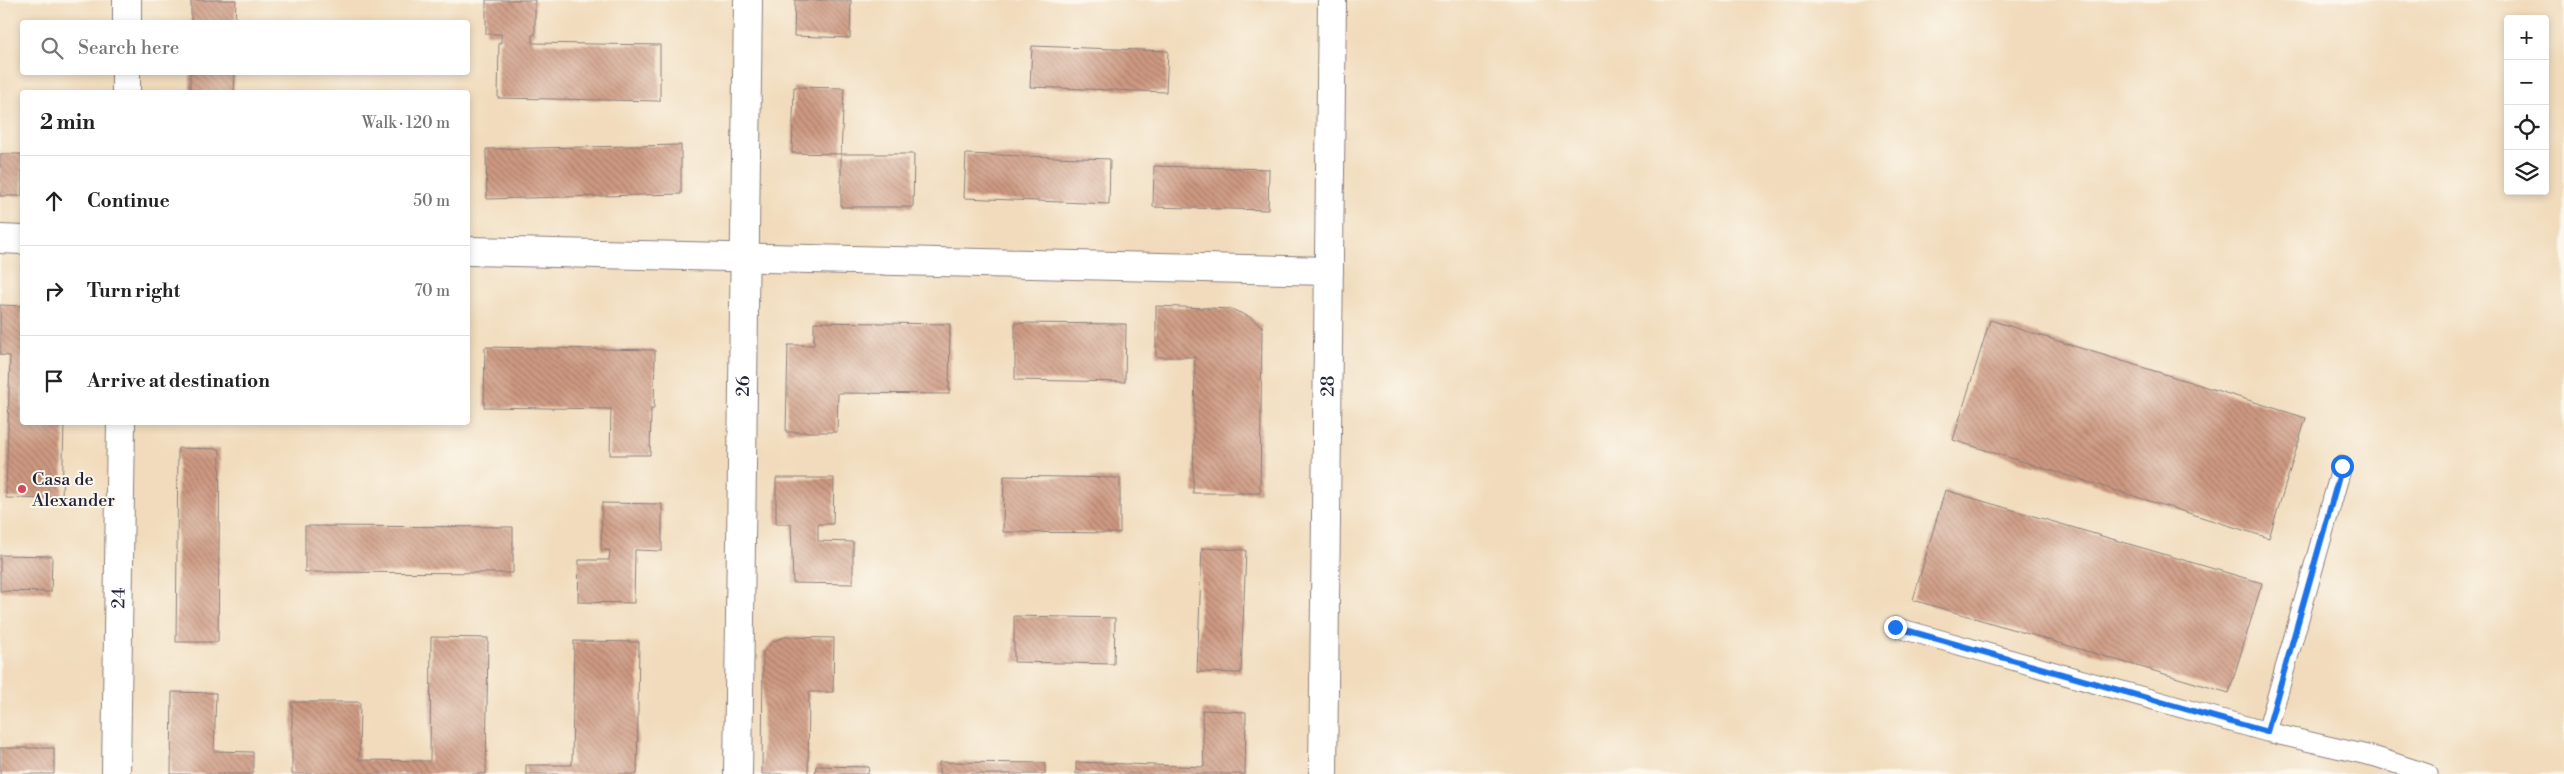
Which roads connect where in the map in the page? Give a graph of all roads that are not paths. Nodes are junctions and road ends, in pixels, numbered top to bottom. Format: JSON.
{"nodes":[{"id":1,"x":127,"y":0,"type":"edge"},
{"id":2,"x":748,"y":0,"type":"edge"},
{"id":3,"x":1332,"y":0,"type":"edge"},
{"id":4,"x":127,"y":20,"type":"edge"},
{"id":5,"x":126,"y":75,"type":"edge"},
{"id":6,"x":126,"y":90,"type":"edge"},
{"id":7,"x":0,"y":239,"type":"edge"},
{"id":8,"x":20,"y":240,"type":"edge"},
{"id":9,"x":470,"y":250,"type":"edge"},
{"id":10,"x":744,"y":257,"type":"junction"},
{"id":11,"x":1329,"y":271,"type":"junction"},
{"id":12,"x":121,"y":425,"type":"edge"},
{"id":13,"x":2342,"y":466,"type":"dead end"},
{"id":14,"x":1895,"y":627,"type":"dead end"},
{"id":15,"x":2267,"y":732,"type":"junction"},
{"id":16,"x":116,"y":774,"type":"edge"},
{"id":17,"x":738,"y":774,"type":"edge"},
{"id":18,"x":1324,"y":774,"type":"edge"},
{"id":19,"x":2428,"y":774,"type":"edge"}],
"edges":[{"from":1,"to":4,"type":"street"},
{"from":2,"to":10,"type":"street","name":"26"},
{"from":3,"to":11,"type":"street","name":"28"},
{"from":5,"to":6,"type":"street"},
{"from":7,"to":8,"type":"street"},
{"from":9,"to":10,"type":"street"},
{"from":10,"to":11,"type":"street"},
{"from":10,"to":17,"type":"street","name":"26"},
{"from":11,"to":18,"type":"street","name":"28"},
{"from":12,"to":16,"type":"street","name":"24"},
{"from":13,"to":15,"type":"lane"},
{"from":14,"to":15,"type":"lane"},
{"from":15,"to":19,"type":"lane"}]}
